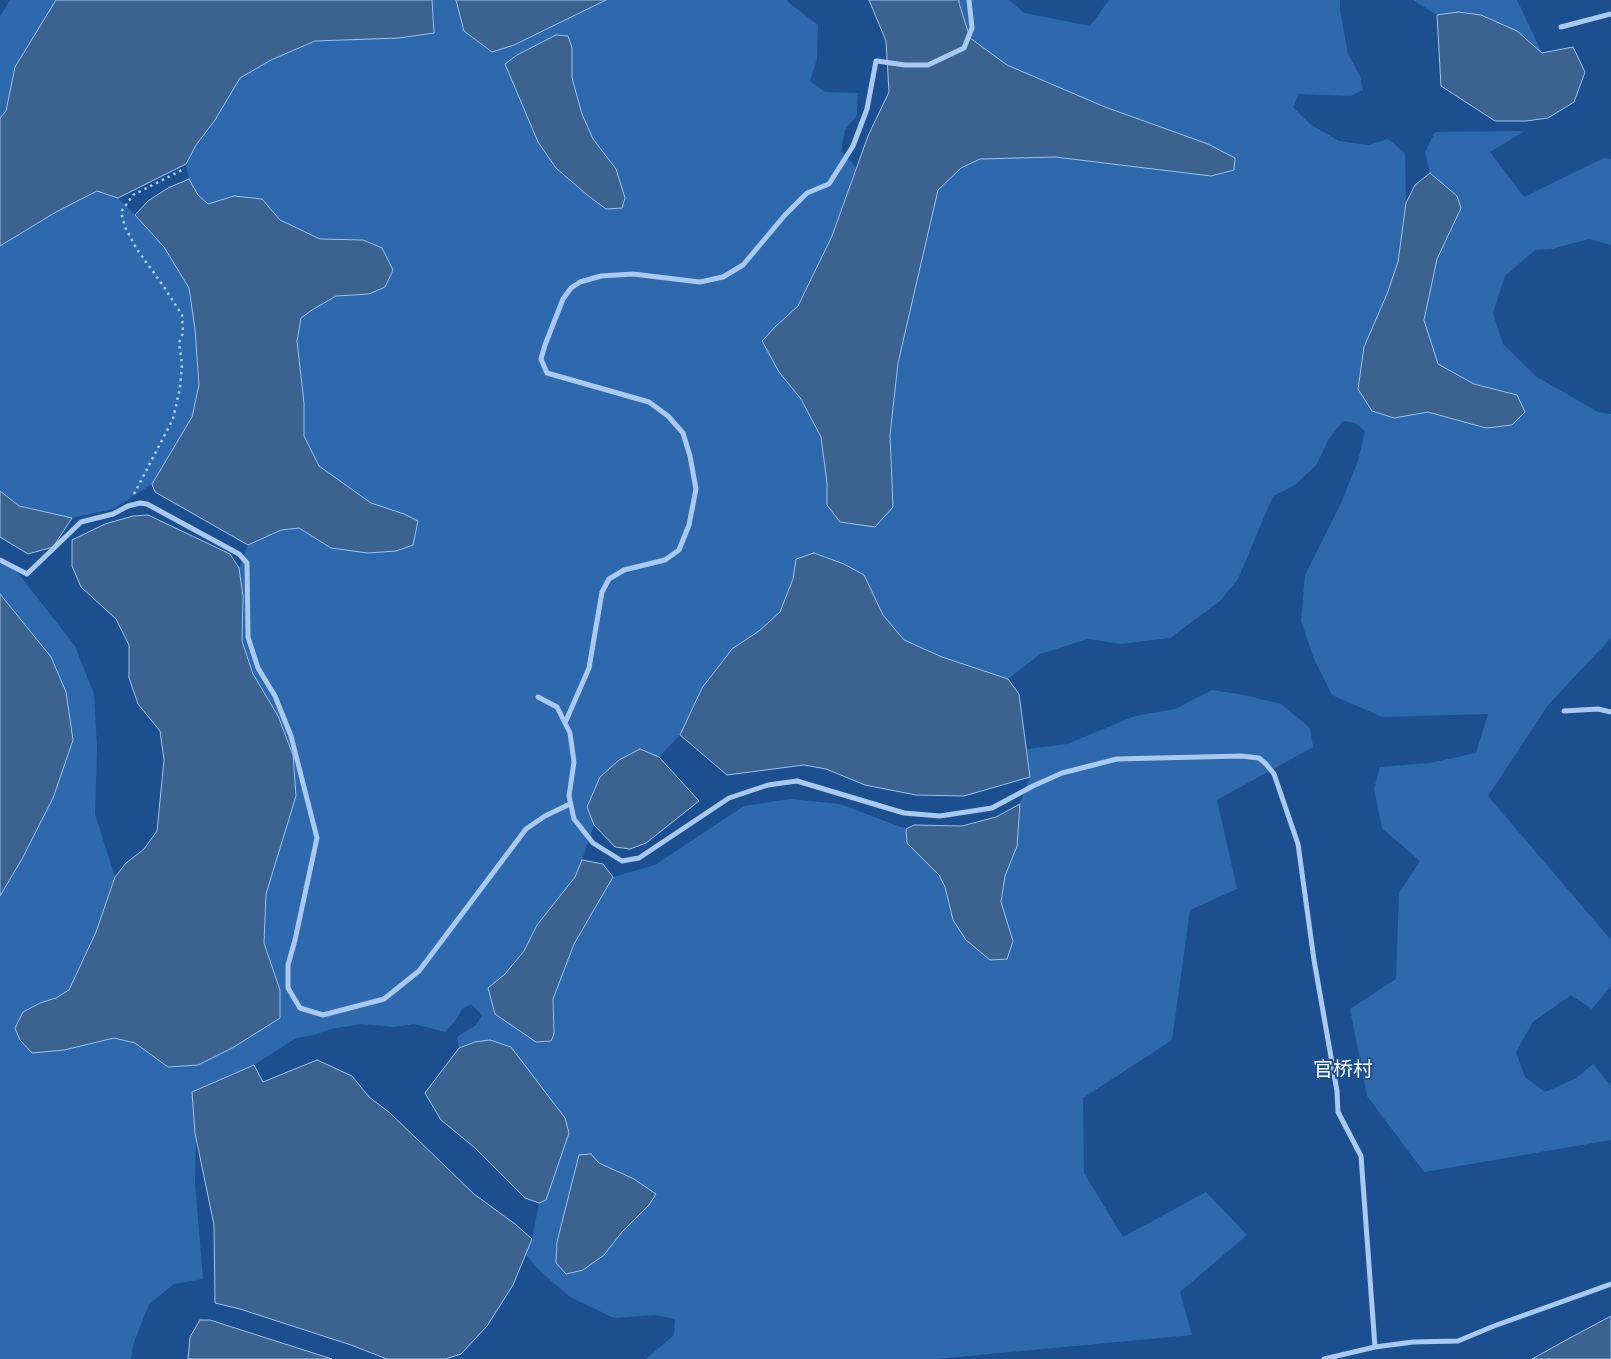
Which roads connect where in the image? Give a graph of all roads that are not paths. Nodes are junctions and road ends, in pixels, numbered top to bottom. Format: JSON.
{"nodes":[{"id":1,"x":969,"y":0,"type":"edge"},
{"id":2,"x":1611,"y":14,"type":"edge"},
{"id":3,"x":1561,"y":27,"type":"dead end"},
{"id":4,"x":0,"y":560,"type":"edge"},
{"id":5,"x":538,"y":697,"type":"dead end"},
{"id":6,"x":1564,"y":711,"type":"dead end"},
{"id":7,"x":1611,"y":712,"type":"edge"},
{"id":8,"x":565,"y":723,"type":"junction"},
{"id":9,"x":570,"y":804,"type":"junction"},
{"id":10,"x":1611,"y":1284,"type":"edge"},
{"id":11,"x":1375,"y":1347,"type":"junction"},
{"id":12,"x":1324,"y":1359,"type":"edge"}],
"edges":[{"from":1,"to":8,"type":"street"},
{"from":2,"to":3,"type":"street"},
{"from":4,"to":9,"type":"street"},
{"from":5,"to":8,"type":"street"},
{"from":6,"to":7,"type":"street"},
{"from":8,"to":9,"type":"street"},
{"from":9,"to":11,"type":"street"},
{"from":10,"to":11,"type":"street"},
{"from":11,"to":12,"type":"street"}]}
